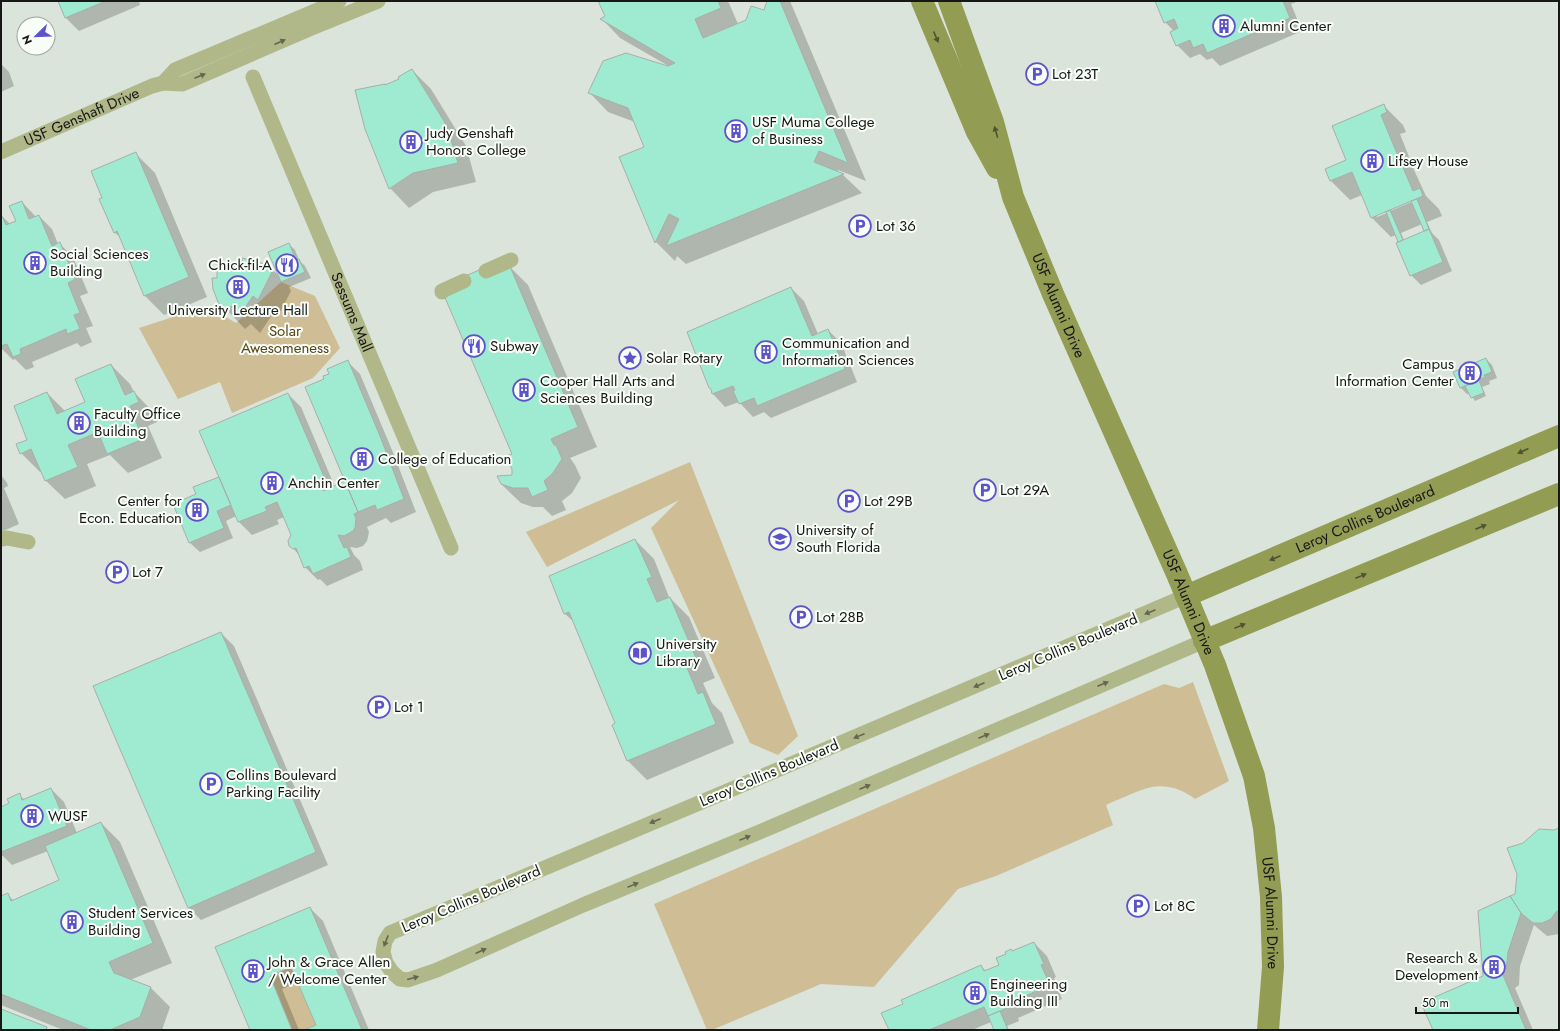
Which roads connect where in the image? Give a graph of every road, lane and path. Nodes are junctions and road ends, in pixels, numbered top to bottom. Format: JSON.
{"nodes":[{"id":1,"x":339,"y":1,"type":"edge"},
{"id":2,"x":378,"y":1,"type":"edge"},
{"id":3,"x":922,"y":1,"type":"edge"},
{"id":4,"x":949,"y":1,"type":"edge"},
{"id":5,"x":253,"y":77,"type":"dead end"},
{"id":6,"x":163,"y":83,"type":"junction"},
{"id":7,"x":1,"y":152,"type":"edge"},
{"id":8,"x":1013,"y":197,"type":"junction"},
{"id":9,"x":511,"y":260,"type":"dead end"},
{"id":10,"x":486,"y":271,"type":"dead end"},
{"id":11,"x":464,"y":281,"type":"dead end"},
{"id":12,"x":442,"y":292,"type":"dead end"},
{"id":13,"x":1559,"y":436,"type":"edge"},
{"id":14,"x":1559,"y":494,"type":"edge"},
{"id":15,"x":1,"y":539,"type":"edge"},
{"id":16,"x":28,"y":542,"type":"dead end"},
{"id":17,"x":451,"y":548,"type":"dead end"},
{"id":18,"x":1186,"y":596,"type":"junction"},
{"id":19,"x":1204,"y":641,"type":"junction"},
{"id":20,"x":1268,"y":1030,"type":"edge"}],
"edges":[{"from":1,"to":6,"type":"street"},
{"from":6,"to":2,"type":"street","one_way":true},
{"from":3,"to":8,"type":"street","name":"USF Alumni Drive","one_way":true},
{"from":8,"to":4,"type":"street","name":"USF Alumni Drive","one_way":true},
{"from":5,"to":17,"type":"street","name":"Sessums Mall"},
{"from":6,"to":7,"type":"street","name":"USF Genshaft Drive"},
{"from":8,"to":18,"type":"street","name":"USF Alumni Drive"},
{"from":9,"to":10,"type":"street"},
{"from":11,"to":12,"type":"street"},
{"from":13,"to":18,"type":"street","name":"Leroy Collins Boulevard","one_way":true},
{"from":19,"to":14,"type":"street","name":"Leroy Collins Boulevard","one_way":true},
{"from":15,"to":16,"type":"street"},
{"from":18,"to":19,"type":"street","name":"USF Alumni Drive"},
{"from":18,"to":19,"type":"street","name":"Leroy Collins Boulevard","one_way":true},
{"from":19,"to":20,"type":"street","name":"USF Alumni Drive"}]}
